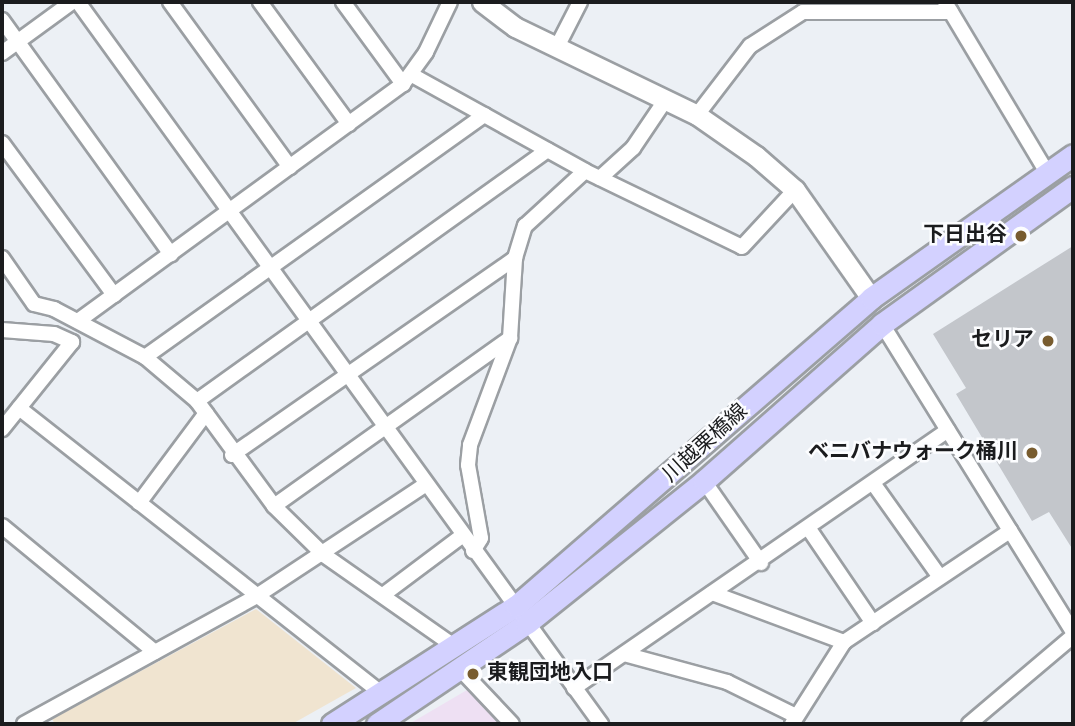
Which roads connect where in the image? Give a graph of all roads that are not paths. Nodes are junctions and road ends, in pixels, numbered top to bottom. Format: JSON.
{"nodes":[{"id":1,"x":72,"y":2,"type":"edge"},
{"id":2,"x":78,"y":2,"type":"edge"},
{"id":3,"x":170,"y":2,"type":"edge"},
{"id":4,"x":260,"y":2,"type":"edge"},
{"id":5,"x":343,"y":2,"type":"edge"},
{"id":6,"x":450,"y":2,"type":"edge"},
{"id":7,"x":482,"y":2,"type":"edge"},
{"id":8,"x":580,"y":2,"type":"edge"},
{"id":9,"x":948,"y":7,"type":"edge"},
{"id":10,"x":2,"y":20,"type":"edge"},
{"id":11,"x":17,"y":42,"type":"junction"},
{"id":12,"x":557,"y":47,"type":"junction"},
{"id":13,"x":2,"y":53,"type":"edge"},
{"id":14,"x":407,"y":79,"type":"junction"},
{"id":15,"x":666,"y":99,"type":"junction"},
{"id":16,"x":484,"y":115,"type":"junction"},
{"id":17,"x":697,"y":115,"type":"junction"},
{"id":18,"x":349,"y":124,"type":"junction"},
{"id":19,"x":2,"y":143,"type":"edge"},
{"id":20,"x":547,"y":150,"type":"junction"},
{"id":21,"x":1073,"y":155,"type":"edge"},
{"id":22,"x":290,"y":167,"type":"junction"},
{"id":23,"x":585,"y":171,"type":"junction"},
{"id":24,"x":1046,"y":171,"type":"junction"},
{"id":25,"x":600,"y":178,"type":"junction"},
{"id":26,"x":1073,"y":187,"type":"edge"},
{"id":27,"x":795,"y":190,"type":"junction"},
{"id":28,"x":229,"y":211,"type":"junction"},
{"id":29,"x":171,"y":254,"type":"junction"},
{"id":30,"x":2,"y":258,"type":"edge"},
{"id":31,"x":515,"y":258,"type":"junction"},
{"id":32,"x":269,"y":268,"type":"junction"},
{"id":33,"x":114,"y":295,"type":"junction"},
{"id":34,"x":871,"y":298,"type":"junction"},
{"id":35,"x":78,"y":321,"type":"junction"},
{"id":36,"x":308,"y":321,"type":"junction"},
{"id":37,"x":882,"y":324,"type":"junction"},
{"id":38,"x":2,"y":330,"type":"edge"},
{"id":39,"x":510,"y":338,"type":"junction"},
{"id":40,"x":145,"y":357,"type":"junction"},
{"id":41,"x":346,"y":374,"type":"junction"},
{"id":42,"x":201,"y":407,"type":"junction"},
{"id":43,"x":19,"y":408,"type":"junction"},
{"id":44,"x":384,"y":427,"type":"junction"},
{"id":45,"x":2,"y":429,"type":"edge"},
{"id":46,"x":948,"y":430,"type":"junction"},
{"id":47,"x":232,"y":455,"type":"junction"},
{"id":48,"x":704,"y":481,"type":"junction"},
{"id":49,"x":873,"y":483,"type":"junction"},
{"id":50,"x":425,"y":485,"type":"junction"},
{"id":51,"x":139,"y":503,"type":"junction"},
{"id":52,"x":274,"y":506,"type":"junction"},
{"id":53,"x":2,"y":526,"type":"edge"},
{"id":54,"x":809,"y":529,"type":"junction"},
{"id":55,"x":1010,"y":531,"type":"junction"},
{"id":56,"x":462,"y":536,"type":"junction"},
{"id":57,"x":473,"y":551,"type":"junction"},
{"id":58,"x":324,"y":555,"type":"junction"},
{"id":59,"x":761,"y":563,"type":"junction"},
{"id":60,"x":939,"y":576,"type":"junction"},
{"id":61,"x":712,"y":593,"type":"junction"},
{"id":62,"x":383,"y":595,"type":"junction"},
{"id":63,"x":255,"y":597,"type":"junction"},
{"id":64,"x":522,"y":615,"type":"junction"},
{"id":65,"x":873,"y":623,"type":"junction"},
{"id":66,"x":1073,"y":634,"type":"edge"},
{"id":67,"x":844,"y":642,"type":"junction"},
{"id":68,"x":457,"y":648,"type":"junction"},
{"id":69,"x":155,"y":652,"type":"junction"},
{"id":70,"x":624,"y":654,"type":"junction"},
{"id":71,"x":461,"y":670,"type":"junction"},
{"id":72,"x":574,"y":688,"type":"junction"},
{"id":73,"x":384,"y":695,"type":"junction"},
{"id":74,"x":794,"y":720,"type":"edge"},
{"id":75,"x":24,"y":724,"type":"edge"},
{"id":76,"x":332,"y":724,"type":"edge"},
{"id":77,"x":377,"y":724,"type":"edge"},
{"id":78,"x":513,"y":724,"type":"edge"},
{"id":79,"x":601,"y":724,"type":"edge"},
{"id":80,"x":969,"y":724,"type":"edge"}],
"edges":[{"from":1,"to":11,"type":"street"},
{"from":2,"to":28,"type":"street"},
{"from":3,"to":22,"type":"street"},
{"from":4,"to":18,"type":"street"},
{"from":5,"to":14,"type":"street"},
{"from":6,"to":14,"type":"street"},
{"from":7,"to":12,"type":"street"},
{"from":8,"to":12,"type":"street"},
{"from":9,"to":17,"type":"street"},
{"from":9,"to":24,"type":"street"},
{"from":10,"to":11,"type":"street"},
{"from":11,"to":13,"type":"street"},
{"from":11,"to":29,"type":"street"},
{"from":12,"to":15,"type":"street"},
{"from":14,"to":16,"type":"street"},
{"from":14,"to":18,"type":"street"},
{"from":15,"to":17,"type":"street"},
{"from":15,"to":25,"type":"street"},
{"from":16,"to":20,"type":"street"},
{"from":16,"to":32,"type":"street"},
{"from":17,"to":27,"type":"street"},
{"from":18,"to":22,"type":"street"},
{"from":19,"to":33,"type":"street"},
{"from":20,"to":23,"type":"street"},
{"from":20,"to":36,"type":"street"},
{"from":21,"to":24,"type":"main road","name":"川越栗橋線"},
{"from":22,"to":28,"type":"street"},
{"from":23,"to":25,"type":"street"},
{"from":23,"to":31,"type":"street"},
{"from":24,"to":34,"type":"main road","name":"川越栗橋線"},
{"from":25,"to":27,"type":"street"},
{"from":26,"to":37,"type":"main road","name":"川越栗橋線"},
{"from":27,"to":34,"type":"street"},
{"from":28,"to":29,"type":"street"},
{"from":28,"to":32,"type":"street"},
{"from":29,"to":33,"type":"street"},
{"from":30,"to":35,"type":"street"},
{"from":31,"to":39,"type":"street"},
{"from":31,"to":41,"type":"street"},
{"from":32,"to":36,"type":"street"},
{"from":32,"to":40,"type":"street"},
{"from":33,"to":35,"type":"street"},
{"from":34,"to":64,"type":"main road","name":"川越栗橋線"},
{"from":35,"to":40,"type":"street"},
{"from":36,"to":41,"type":"street"},
{"from":36,"to":42,"type":"street"},
{"from":37,"to":46,"type":"street"},
{"from":37,"to":48,"type":"main road","name":"川越栗橋線"},
{"from":38,"to":43,"type":"street"},
{"from":39,"to":44,"type":"street"},
{"from":39,"to":57,"type":"street"},
{"from":40,"to":42,"type":"street"},
{"from":41,"to":44,"type":"street"},
{"from":41,"to":47,"type":"street"},
{"from":42,"to":47,"type":"street"},
{"from":42,"to":51,"type":"street"},
{"from":43,"to":45,"type":"street"},
{"from":43,"to":51,"type":"street"},
{"from":44,"to":50,"type":"street"},
{"from":44,"to":52,"type":"street"},
{"from":46,"to":49,"type":"street"},
{"from":46,"to":55,"type":"street"},
{"from":47,"to":52,"type":"street"},
{"from":48,"to":59,"type":"street"},
{"from":48,"to":64,"type":"main road","name":"川越栗橋線"},
{"from":49,"to":54,"type":"street"},
{"from":49,"to":60,"type":"street"},
{"from":50,"to":56,"type":"street"},
{"from":50,"to":58,"type":"street"},
{"from":51,"to":63,"type":"street"},
{"from":52,"to":58,"type":"street"},
{"from":53,"to":69,"type":"street"},
{"from":54,"to":59,"type":"street"},
{"from":54,"to":65,"type":"street"},
{"from":55,"to":60,"type":"street"},
{"from":55,"to":66,"type":"street"},
{"from":56,"to":57,"type":"street"},
{"from":56,"to":62,"type":"street"},
{"from":57,"to":64,"type":"street"},
{"from":58,"to":62,"type":"street"},
{"from":58,"to":63,"type":"street"},
{"from":59,"to":61,"type":"street"},
{"from":60,"to":65,"type":"street"},
{"from":61,"to":67,"type":"street"},
{"from":61,"to":70,"type":"street"},
{"from":62,"to":68,"type":"street"},
{"from":63,"to":69,"type":"street"},
{"from":63,"to":73,"type":"street"},
{"from":64,"to":68,"type":"main road","name":"川越栗橋線"},
{"from":64,"to":71,"type":"main road","name":"川越栗橋線"},
{"from":64,"to":72,"type":"street"},
{"from":65,"to":67,"type":"street"},
{"from":66,"to":80,"type":"street"},
{"from":67,"to":74,"type":"street"},
{"from":68,"to":73,"type":"main road","name":"川越栗橋線"},
{"from":69,"to":75,"type":"street"},
{"from":70,"to":72,"type":"street"},
{"from":70,"to":74,"type":"street"},
{"from":71,"to":77,"type":"main road","name":"川越栗橋線"},
{"from":71,"to":78,"type":"street"},
{"from":72,"to":79,"type":"street"},
{"from":73,"to":76,"type":"main road","name":"川越栗橋線"}]}
